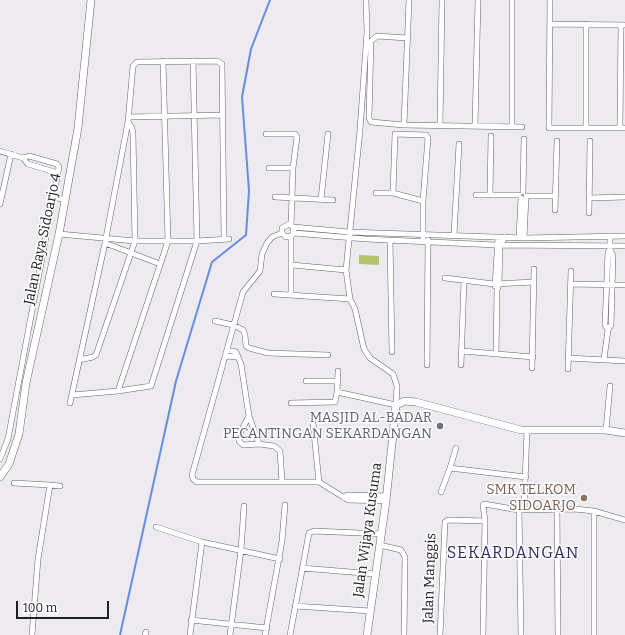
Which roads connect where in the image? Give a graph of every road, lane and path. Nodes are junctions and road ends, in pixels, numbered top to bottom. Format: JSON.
{"nodes":[{"id":1,"x":91,"y":0,"type":"edge"},
{"id":2,"x":366,"y":0,"type":"edge"},
{"id":3,"x":409,"y":0,"type":"edge"},
{"id":4,"x":442,"y":0,"type":"edge"},
{"id":5,"x":478,"y":0,"type":"edge"},
{"id":6,"x":512,"y":0,"type":"edge"},
{"id":7,"x":550,"y":0,"type":"edge"},
{"id":8,"x":551,"y":24,"type":"junction"},
{"id":9,"x":586,"y":24,"type":"junction"},
{"id":10,"x":623,"y":25,"type":"edge"},
{"id":11,"x":407,"y":38,"type":"junction"},
{"id":12,"x":163,"y":61,"type":"junction"},
{"id":13,"x":193,"y":61,"type":"junction"},
{"id":14,"x":193,"y":115,"type":"junction"},
{"id":15,"x":221,"y":115,"type":"junction"},
{"id":16,"x":164,"y":116,"type":"junction"},
{"id":17,"x":128,"y":120,"type":"junction"},
{"id":18,"x":404,"y":125,"type":"junction"},
{"id":19,"x":440,"y":126,"type":"junction"},
{"id":20,"x":475,"y":126,"type":"junction"},
{"id":21,"x":512,"y":127,"type":"junction"},
{"id":22,"x":522,"y":127,"type":"dead end"},
{"id":23,"x":586,"y":127,"type":"junction"},
{"id":24,"x":622,"y":128,"type":"edge"},
{"id":25,"x":266,"y":134,"type":"dead end"},
{"id":26,"x":328,"y":134,"type":"dead end"},
{"id":27,"x":491,"y":136,"type":"dead end"},
{"id":28,"x":524,"y":139,"type":"dead end"},
{"id":29,"x":557,"y":141,"type":"dead end"},
{"id":30,"x":590,"y":141,"type":"dead end"},
{"id":31,"x":459,"y":144,"type":"dead end"},
{"id":32,"x":0,"y":151,"type":"edge"},
{"id":33,"x":11,"y":154,"type":"junction"},
{"id":34,"x":23,"y":158,"type":"junction"},
{"id":35,"x":269,"y":168,"type":"dead end"},
{"id":36,"x":293,"y":168,"type":"junction"},
{"id":37,"x":58,"y":173,"type":"junction"},
{"id":38,"x":376,"y":193,"type":"dead end"},
{"id":39,"x":393,"y":193,"type":"junction"},
{"id":40,"x":476,"y":195,"type":"dead end"},
{"id":41,"x":490,"y":195,"type":"junction"},
{"id":42,"x":523,"y":196,"type":"junction"},
{"id":43,"x":555,"y":196,"type":"junction"},
{"id":44,"x":54,"y":197,"type":"junction"},
{"id":45,"x":275,"y":197,"type":"dead end"},
{"id":46,"x":292,"y":197,"type":"junction"},
{"id":47,"x":625,"y":197,"type":"edge"},
{"id":48,"x":589,"y":198,"type":"junction"},
{"id":49,"x":321,"y":199,"type":"junction"},
{"id":50,"x":65,"y":200,"type":"junction"},
{"id":51,"x":333,"y":200,"type":"dead end"},
{"id":52,"x":423,"y":201,"type":"junction"},
{"id":53,"x":0,"y":204,"type":"edge"},
{"id":54,"x":555,"y":210,"type":"dead end"},
{"id":55,"x":589,"y":213,"type":"dead end"},
{"id":56,"x":292,"y":230,"type":"junction"},
{"id":57,"x":282,"y":233,"type":"junction"},
{"id":58,"x":426,"y":233,"type":"junction"},
{"id":59,"x":59,"y":234,"type":"junction"},
{"id":60,"x":348,"y":235,"type":"junction"},
{"id":61,"x":454,"y":235,"type":"junction"},
{"id":62,"x":610,"y":236,"type":"junction"},
{"id":63,"x":622,"y":236,"type":"edge"},
{"id":64,"x":498,"y":237,"type":"junction"},
{"id":65,"x":505,"y":237,"type":"junction"},
{"id":66,"x":522,"y":237,"type":"junction"},
{"id":67,"x":390,"y":240,"type":"junction"},
{"id":68,"x":106,"y":241,"type":"junction"},
{"id":69,"x":135,"y":241,"type":"junction"},
{"id":70,"x":168,"y":241,"type":"junction"},
{"id":71,"x":197,"y":241,"type":"junction"},
{"id":72,"x":425,"y":241,"type":"junction"},
{"id":73,"x":498,"y":245,"type":"junction"},
{"id":74,"x":622,"y":246,"type":"edge"},
{"id":75,"x":610,"y":248,"type":"junction"},
{"id":76,"x":131,"y":253,"type":"junction"},
{"id":77,"x":160,"y":264,"type":"junction"},
{"id":78,"x":292,"y":265,"type":"junction"},
{"id":79,"x":534,"y":269,"type":"dead end"},
{"id":80,"x":346,"y":270,"type":"junction"},
{"id":81,"x":571,"y":271,"type":"dead end"},
{"id":82,"x":445,"y":278,"type":"dead end"},
{"id":83,"x":464,"y":280,"type":"junction"},
{"id":84,"x":534,"y":282,"type":"junction"},
{"id":85,"x":609,"y":283,"type":"junction"},
{"id":86,"x":496,"y":284,"type":"junction"},
{"id":87,"x":571,"y":284,"type":"junction"},
{"id":88,"x":625,"y":284,"type":"edge"},
{"id":89,"x":274,"y":294,"type":"dead end"},
{"id":90,"x":292,"y":294,"type":"junction"},
{"id":91,"x":350,"y":298,"type":"junction"},
{"id":92,"x":606,"y":299,"type":"junction"},
{"id":93,"x":612,"y":299,"type":"junction"},
{"id":94,"x":215,"y":321,"type":"dead end"},
{"id":95,"x":234,"y":325,"type":"junction"},
{"id":96,"x":608,"y":330,"type":"junction"},
{"id":97,"x":227,"y":350,"type":"junction"},
{"id":98,"x":462,"y":351,"type":"junction"},
{"id":99,"x":392,"y":352,"type":"dead end"},
{"id":100,"x":496,"y":354,"type":"junction"},
{"id":101,"x":328,"y":355,"type":"dead end"},
{"id":102,"x":225,"y":356,"type":"junction"},
{"id":103,"x":237,"y":357,"type":"junction"},
{"id":104,"x":533,"y":357,"type":"junction"},
{"id":105,"x":568,"y":358,"type":"junction"},
{"id":106,"x":604,"y":359,"type":"junction"},
{"id":107,"x":79,"y":360,"type":"junction"},
{"id":108,"x":625,"y":362,"type":"edge"},
{"id":109,"x":427,"y":365,"type":"dead end"},
{"id":110,"x":461,"y":365,"type":"dead end"},
{"id":111,"x":532,"y":368,"type":"dead end"},
{"id":112,"x":568,"y":369,"type":"dead end"},
{"id":113,"x":338,"y":371,"type":"dead end"},
{"id":114,"x":306,"y":380,"type":"dead end"},
{"id":115,"x":337,"y":381,"type":"junction"},
{"id":116,"x":610,"y":386,"type":"dead end"},
{"id":117,"x":118,"y":391,"type":"junction"},
{"id":118,"x":337,"y":392,"type":"junction"},
{"id":119,"x":72,"y":395,"type":"junction"},
{"id":120,"x":70,"y":403,"type":"dead end"},
{"id":121,"x":291,"y":403,"type":"dead end"},
{"id":122,"x":396,"y":405,"type":"junction"},
{"id":123,"x":249,"y":416,"type":"junction"},
{"id":124,"x":312,"y":423,"type":"dead end"},
{"id":125,"x":527,"y":430,"type":"junction"},
{"id":126,"x":606,"y":430,"type":"junction"},
{"id":127,"x":625,"y":433,"type":"edge"},
{"id":128,"x":259,"y":444,"type":"junction"},
{"id":129,"x":456,"y":448,"type":"dead end"},
{"id":130,"x":0,"y":459,"type":"edge"},
{"id":131,"x":450,"y":468,"type":"junction"},
{"id":132,"x":0,"y":477,"type":"edge"},
{"id":133,"x":526,"y":477,"type":"junction"},
{"id":134,"x":282,"y":482,"type":"junction"},
{"id":135,"x":320,"y":482,"type":"junction"},
{"id":136,"x":14,"y":483,"type":"dead end"},
{"id":137,"x":50,"y":485,"type":"junction"},
{"id":138,"x":60,"y":486,"type":"dead end"},
{"id":139,"x":441,"y":492,"type":"dead end"},
{"id":140,"x":386,"y":499,"type":"junction"},
{"id":141,"x":285,"y":505,"type":"dead end"},
{"id":142,"x":244,"y":506,"type":"dead end"},
{"id":143,"x":521,"y":509,"type":"junction"},
{"id":144,"x":557,"y":510,"type":"junction"},
{"id":145,"x":594,"y":510,"type":"junction"},
{"id":146,"x":625,"y":520,"type":"edge"},
{"id":147,"x":485,"y":521,"type":"junction"},
{"id":148,"x":156,"y":527,"type":"dead end"},
{"id":149,"x":382,"y":534,"type":"junction"},
{"id":150,"x":202,"y":542,"type":"junction"},
{"id":151,"x":380,"y":545,"type":"junction"},
{"id":152,"x":241,"y":550,"type":"junction"},
{"id":153,"x":280,"y":559,"type":"junction"},
{"id":154,"x":302,"y":568,"type":"junction"},
{"id":155,"x":375,"y":574,"type":"junction"},
{"id":156,"x":295,"y":606,"type":"junction"},
{"id":157,"x":370,"y":611,"type":"junction"},
{"id":158,"x":191,"y":620,"type":"junction"},
{"id":159,"x":231,"y":623,"type":"junction"},
{"id":160,"x":267,"y":628,"type":"junction"},
{"id":161,"x":32,"y":635,"type":"edge"},
{"id":162,"x":190,"y":635,"type":"edge"},
{"id":163,"x":230,"y":635,"type":"edge"},
{"id":164,"x":265,"y":635,"type":"edge"},
{"id":165,"x":290,"y":635,"type":"edge"},
{"id":166,"x":367,"y":635,"type":"edge"},
{"id":167,"x":404,"y":635,"type":"edge"},
{"id":168,"x":440,"y":635,"type":"edge"},
{"id":169,"x":483,"y":635,"type":"edge"},
{"id":170,"x":521,"y":635,"type":"edge"},
{"id":171,"x":558,"y":635,"type":"edge"},
{"id":172,"x":594,"y":635,"type":"edge"}],
"edges":[{"from":1,"to":50,"type":"street","name":"Jalan Raya Sidoarjo 4"},
{"from":2,"to":60,"type":"street"},
{"from":3,"to":11,"type":"street"},
{"from":4,"to":19,"type":"street"},
{"from":5,"to":20,"type":"street"},
{"from":6,"to":21,"type":"street"},
{"from":7,"to":8,"type":"street"},
{"from":8,"to":9,"type":"street"},
{"from":8,"to":23,"type":"street"},
{"from":9,"to":10,"type":"street"},
{"from":9,"to":23,"type":"street"},
{"from":10,"to":24,"type":"street"},
{"from":11,"to":18,"type":"street"},
{"from":11,"to":18,"type":"street"},
{"from":12,"to":13,"type":"street"},
{"from":12,"to":16,"type":"street"},
{"from":12,"to":17,"type":"street"},
{"from":13,"to":14,"type":"street"},
{"from":13,"to":15,"type":"street"},
{"from":14,"to":15,"type":"street"},
{"from":14,"to":16,"type":"street"},
{"from":14,"to":71,"type":"street"},
{"from":15,"to":71,"type":"street"},
{"from":16,"to":17,"type":"street"},
{"from":16,"to":70,"type":"street"},
{"from":17,"to":68,"type":"street"},
{"from":17,"to":69,"type":"street"},
{"from":18,"to":19,"type":"street"},
{"from":19,"to":20,"type":"street"},
{"from":20,"to":21,"type":"street"},
{"from":21,"to":22,"type":"street"},
{"from":23,"to":24,"type":"street"},
{"from":25,"to":36,"type":"street"},
{"from":26,"to":49,"type":"street"},
{"from":27,"to":41,"type":"street"},
{"from":28,"to":42,"type":"street"},
{"from":29,"to":43,"type":"street"},
{"from":30,"to":48,"type":"street"},
{"from":31,"to":61,"type":"street"},
{"from":32,"to":33,"type":"street"},
{"from":33,"to":34,"type":"street"},
{"from":33,"to":53,"type":"street"},
{"from":34,"to":37,"type":"street"},
{"from":34,"to":37,"type":"street"},
{"from":35,"to":36,"type":"street"},
{"from":36,"to":46,"type":"street"},
{"from":37,"to":44,"type":"street"},
{"from":38,"to":39,"type":"street"},
{"from":39,"to":52,"type":"street"},
{"from":39,"to":52,"type":"street"},
{"from":40,"to":41,"type":"street"},
{"from":41,"to":42,"type":"street"},
{"from":42,"to":43,"type":"street"},
{"from":42,"to":66,"type":"street"},
{"from":43,"to":54,"type":"street"},
{"from":44,"to":50,"type":"street"},
{"from":44,"to":130,"type":"street"},
{"from":45,"to":46,"type":"street"},
{"from":46,"to":49,"type":"street"},
{"from":46,"to":56,"type":"street"},
{"from":47,"to":48,"type":"street"},
{"from":48,"to":55,"type":"street"},
{"from":49,"to":51,"type":"street"},
{"from":50,"to":59,"type":"street","name":"Jalan Raya Sidoarjo 4"},
{"from":52,"to":58,"type":"street"},
{"from":56,"to":57,"type":"street"},
{"from":56,"to":57,"type":"street"},
{"from":56,"to":60,"type":"street"},
{"from":56,"to":78,"type":"street"},
{"from":57,"to":95,"type":"street"},
{"from":58,"to":60,"type":"street"},
{"from":58,"to":61,"type":"street"},
{"from":58,"to":72,"type":"street"},
{"from":59,"to":68,"type":"street"},
{"from":59,"to":132,"type":"street","name":"Jalan Raya Sidoarjo 4"},
{"from":60,"to":67,"type":"street"},
{"from":60,"to":80,"type":"street"},
{"from":61,"to":64,"type":"street"},
{"from":62,"to":63,"type":"street"},
{"from":62,"to":66,"type":"street"},
{"from":62,"to":75,"type":"street"},
{"from":63,"to":74,"type":"street"},
{"from":64,"to":65,"type":"street"},
{"from":64,"to":73,"type":"street"},
{"from":65,"to":66,"type":"street"},
{"from":65,"to":73,"type":"street"},
{"from":67,"to":72,"type":"street"},
{"from":67,"to":99,"type":"street"},
{"from":68,"to":69,"type":"street"},
{"from":68,"to":76,"type":"street"},
{"from":68,"to":107,"type":"street"},
{"from":69,"to":70,"type":"street"},
{"from":69,"to":76,"type":"street"},
{"from":70,"to":71,"type":"street"},
{"from":70,"to":77,"type":"street"},
{"from":71,"to":117,"type":"street"},
{"from":72,"to":73,"type":"street"},
{"from":72,"to":109,"type":"street"},
{"from":73,"to":75,"type":"street"},
{"from":73,"to":86,"type":"street"},
{"from":74,"to":75,"type":"street"},
{"from":75,"to":85,"type":"street"},
{"from":76,"to":77,"type":"street"},
{"from":76,"to":107,"type":"street"},
{"from":77,"to":117,"type":"street"},
{"from":78,"to":80,"type":"street"},
{"from":78,"to":90,"type":"street"},
{"from":79,"to":84,"type":"street"},
{"from":80,"to":91,"type":"street"},
{"from":81,"to":87,"type":"street"},
{"from":82,"to":83,"type":"street"},
{"from":83,"to":86,"type":"street"},
{"from":83,"to":98,"type":"street"},
{"from":84,"to":86,"type":"street"},
{"from":84,"to":104,"type":"street"},
{"from":85,"to":87,"type":"street"},
{"from":85,"to":88,"type":"street"},
{"from":85,"to":92,"type":"street"},
{"from":85,"to":93,"type":"street"},
{"from":86,"to":100,"type":"street"},
{"from":87,"to":105,"type":"street"},
{"from":89,"to":90,"type":"street"},
{"from":90,"to":91,"type":"street"},
{"from":91,"to":122,"type":"street"},
{"from":92,"to":93,"type":"street"},
{"from":92,"to":96,"type":"street"},
{"from":93,"to":96,"type":"street"},
{"from":94,"to":95,"type":"street"},
{"from":95,"to":97,"type":"street"},
{"from":95,"to":101,"type":"street"},
{"from":96,"to":106,"type":"street"},
{"from":97,"to":102,"type":"street"},
{"from":97,"to":103,"type":"street"},
{"from":98,"to":100,"type":"street"},
{"from":98,"to":110,"type":"street"},
{"from":100,"to":104,"type":"street"},
{"from":102,"to":103,"type":"street"},
{"from":102,"to":134,"type":"street"},
{"from":103,"to":123,"type":"street"},
{"from":104,"to":111,"type":"street"},
{"from":105,"to":106,"type":"street"},
{"from":105,"to":112,"type":"street"},
{"from":106,"to":108,"type":"street"},
{"from":107,"to":119,"type":"street"},
{"from":113,"to":115,"type":"street"},
{"from":114,"to":115,"type":"street"},
{"from":115,"to":118,"type":"street"},
{"from":116,"to":126,"type":"street"},
{"from":117,"to":119,"type":"street"},
{"from":118,"to":121,"type":"street"},
{"from":118,"to":122,"type":"street"},
{"from":119,"to":120,"type":"street"},
{"from":122,"to":125,"type":"street"},
{"from":122,"to":140,"type":"street","name":"Jalan Wijaya Kusuma"},
{"from":123,"to":128,"type":"street"},
{"from":123,"to":128,"type":"street"},
{"from":124,"to":135,"type":"street"},
{"from":125,"to":126,"type":"street"},
{"from":125,"to":133,"type":"street"},
{"from":126,"to":127,"type":"street"},
{"from":128,"to":134,"type":"street"},
{"from":129,"to":131,"type":"street"},
{"from":131,"to":133,"type":"street"},
{"from":131,"to":139,"type":"street"},
{"from":133,"to":143,"type":"street"},
{"from":134,"to":135,"type":"street"},
{"from":135,"to":140,"type":"street"},
{"from":136,"to":137,"type":"street"},
{"from":137,"to":138,"type":"street"},
{"from":137,"to":161,"type":"street"},
{"from":140,"to":149,"type":"street","name":"Jalan Wijaya Kusuma"},
{"from":141,"to":153,"type":"street"},
{"from":142,"to":152,"type":"street"},
{"from":143,"to":144,"type":"street"},
{"from":143,"to":147,"type":"street"},
{"from":143,"to":170,"type":"street"},
{"from":144,"to":145,"type":"street"},
{"from":144,"to":171,"type":"street"},
{"from":145,"to":146,"type":"street"},
{"from":145,"to":172,"type":"street"},
{"from":147,"to":168,"type":"street","name":"Jalan Manggis"},
{"from":147,"to":169,"type":"street"},
{"from":148,"to":150,"type":"street"},
{"from":149,"to":151,"type":"street","name":"Jalan Wijaya Kusuma"},
{"from":149,"to":154,"type":"street"},
{"from":150,"to":152,"type":"street"},
{"from":150,"to":158,"type":"street"},
{"from":151,"to":155,"type":"street","name":"Jalan Wijaya Kusuma"},
{"from":151,"to":167,"type":"street"},
{"from":152,"to":153,"type":"street"},
{"from":152,"to":159,"type":"street"},
{"from":153,"to":160,"type":"street"},
{"from":154,"to":155,"type":"street"},
{"from":154,"to":156,"type":"street"},
{"from":155,"to":157,"type":"street","name":"Jalan Wijaya Kusuma"},
{"from":156,"to":157,"type":"street"},
{"from":156,"to":165,"type":"street"},
{"from":157,"to":166,"type":"street","name":"Jalan Wijaya Kusuma"},
{"from":158,"to":159,"type":"street"},
{"from":158,"to":162,"type":"street"},
{"from":159,"to":160,"type":"street"},
{"from":159,"to":163,"type":"street"},
{"from":160,"to":164,"type":"street"}]}
